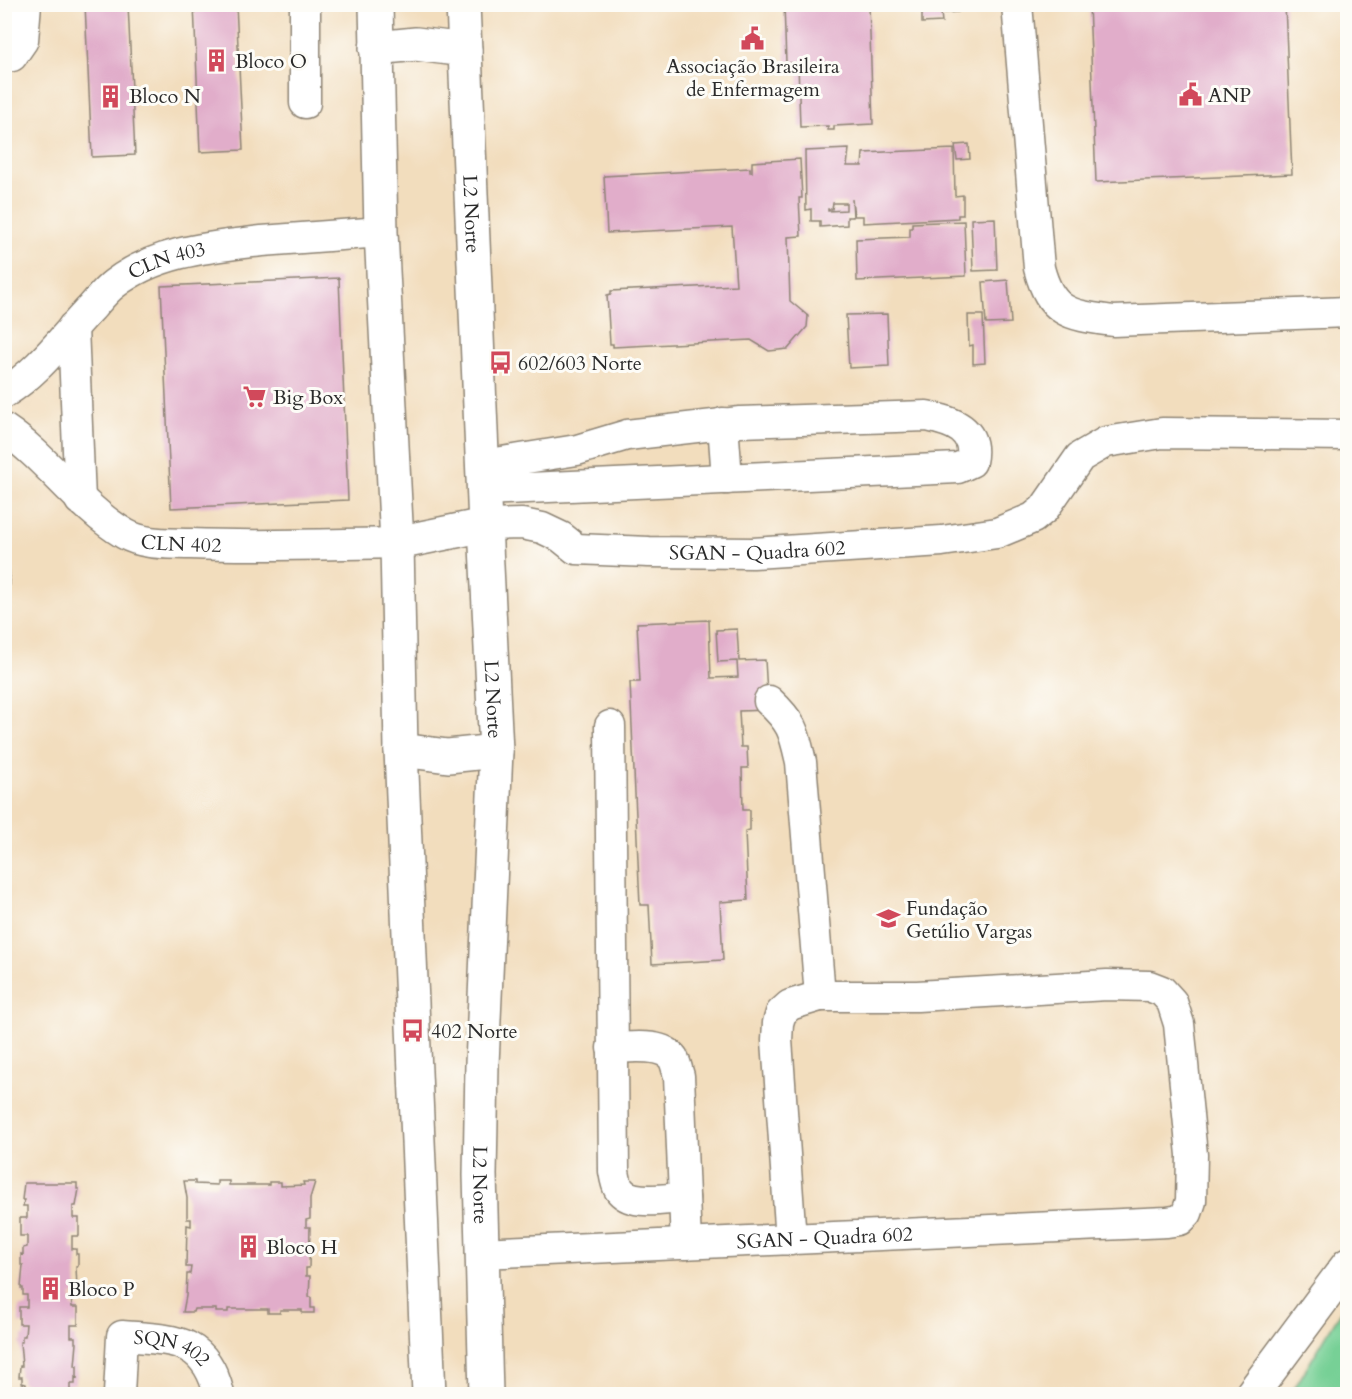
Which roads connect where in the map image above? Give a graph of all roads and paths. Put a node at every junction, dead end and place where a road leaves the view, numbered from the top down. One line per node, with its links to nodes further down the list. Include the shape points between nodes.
1 (305, 4): 9 (street)
2 (376, 4): 6 (main road)
3 (463, 4): 7 (main road, L2 Norte)
4 (1017, 4): 11 (street, via 1039,268 1044,288 1058,306 1076,316 1113,321)
5 (26, 14): 8 (street, via 19,49)
6 (376, 48): 7 (main road, via 416,44); 10 (main road)
7 (465, 50): 17 (main road, L2 Norte)
8 (4, 57)
9 (305, 103)
10 (381, 232): 12 (street, CLN 403, via 199,248 151,261 113,284); 21 (main road)
11 (1347, 312)
12 (73, 327): 13 (street, CLN 403, via 39,367); 19 (street)
13 (4, 393)
14 (723, 423): 17 (street, via 627,435); 18 (street); 18 (street, via 927,416 962,428 973,450 971,462 958,468)
15 (4, 429): 19 (street, CLN 402, via 39,456)
16 (1347, 435): 20 (street, SGAN - Quadra 602, via 1162,433 1106,442 1080,457 1044,509 1033,518 997,533 942,541 753,553 649,552 576,549 542,528)
17 (483, 477): 18 (street); 20 (main road, L2 Norte)
18 (727, 479)
19 (80, 500): 21 (street, CLN 402, via 125,534 143,542 243,546)
20 (484, 525): 21 (main road); 25 (main road, L2 Norte)
21 (396, 543): 24 (main road)
22 (769, 701): 26 (street, via 790,723 801,762)
23 (610, 726): 27 (street)
24 (401, 750): 25 (main road, via 448,756); 35 (main road)
25 (496, 751): 31 (main road, L2 Norte, via 482,1064)
26 (820, 996): 29 (street, via 790,1005 778,1023); 29 (street, SGAN - Quadra 602, via 917,996 1107,985 1149,986 1162,991 1172,1002 1179,1024 1192,1155 1191,1201 1180,1220 1167,1222)
27 (612, 1048): 28 (street, via 652,1048 666,1051 674,1059 679,1076); 28 (street, via 614,1171 618,1188 625,1196 638,1199)
28 (684, 1198): 30 (street)
29 (791, 1240): 30 (street, SGAN - Quadra 602)
30 (687, 1244): 31 (street, SGAN - Quadra 602)
31 (482, 1253): 36 (main road, L2 Norte)
32 (1347, 1265): 37 (main road)
33 (119, 1395): 34 (street, SQN 402, via 122,1336 176,1341 195,1351 207,1362)
34 (219, 1395)
35 (429, 1395)
36 (486, 1395)
37 (1252, 1395)

